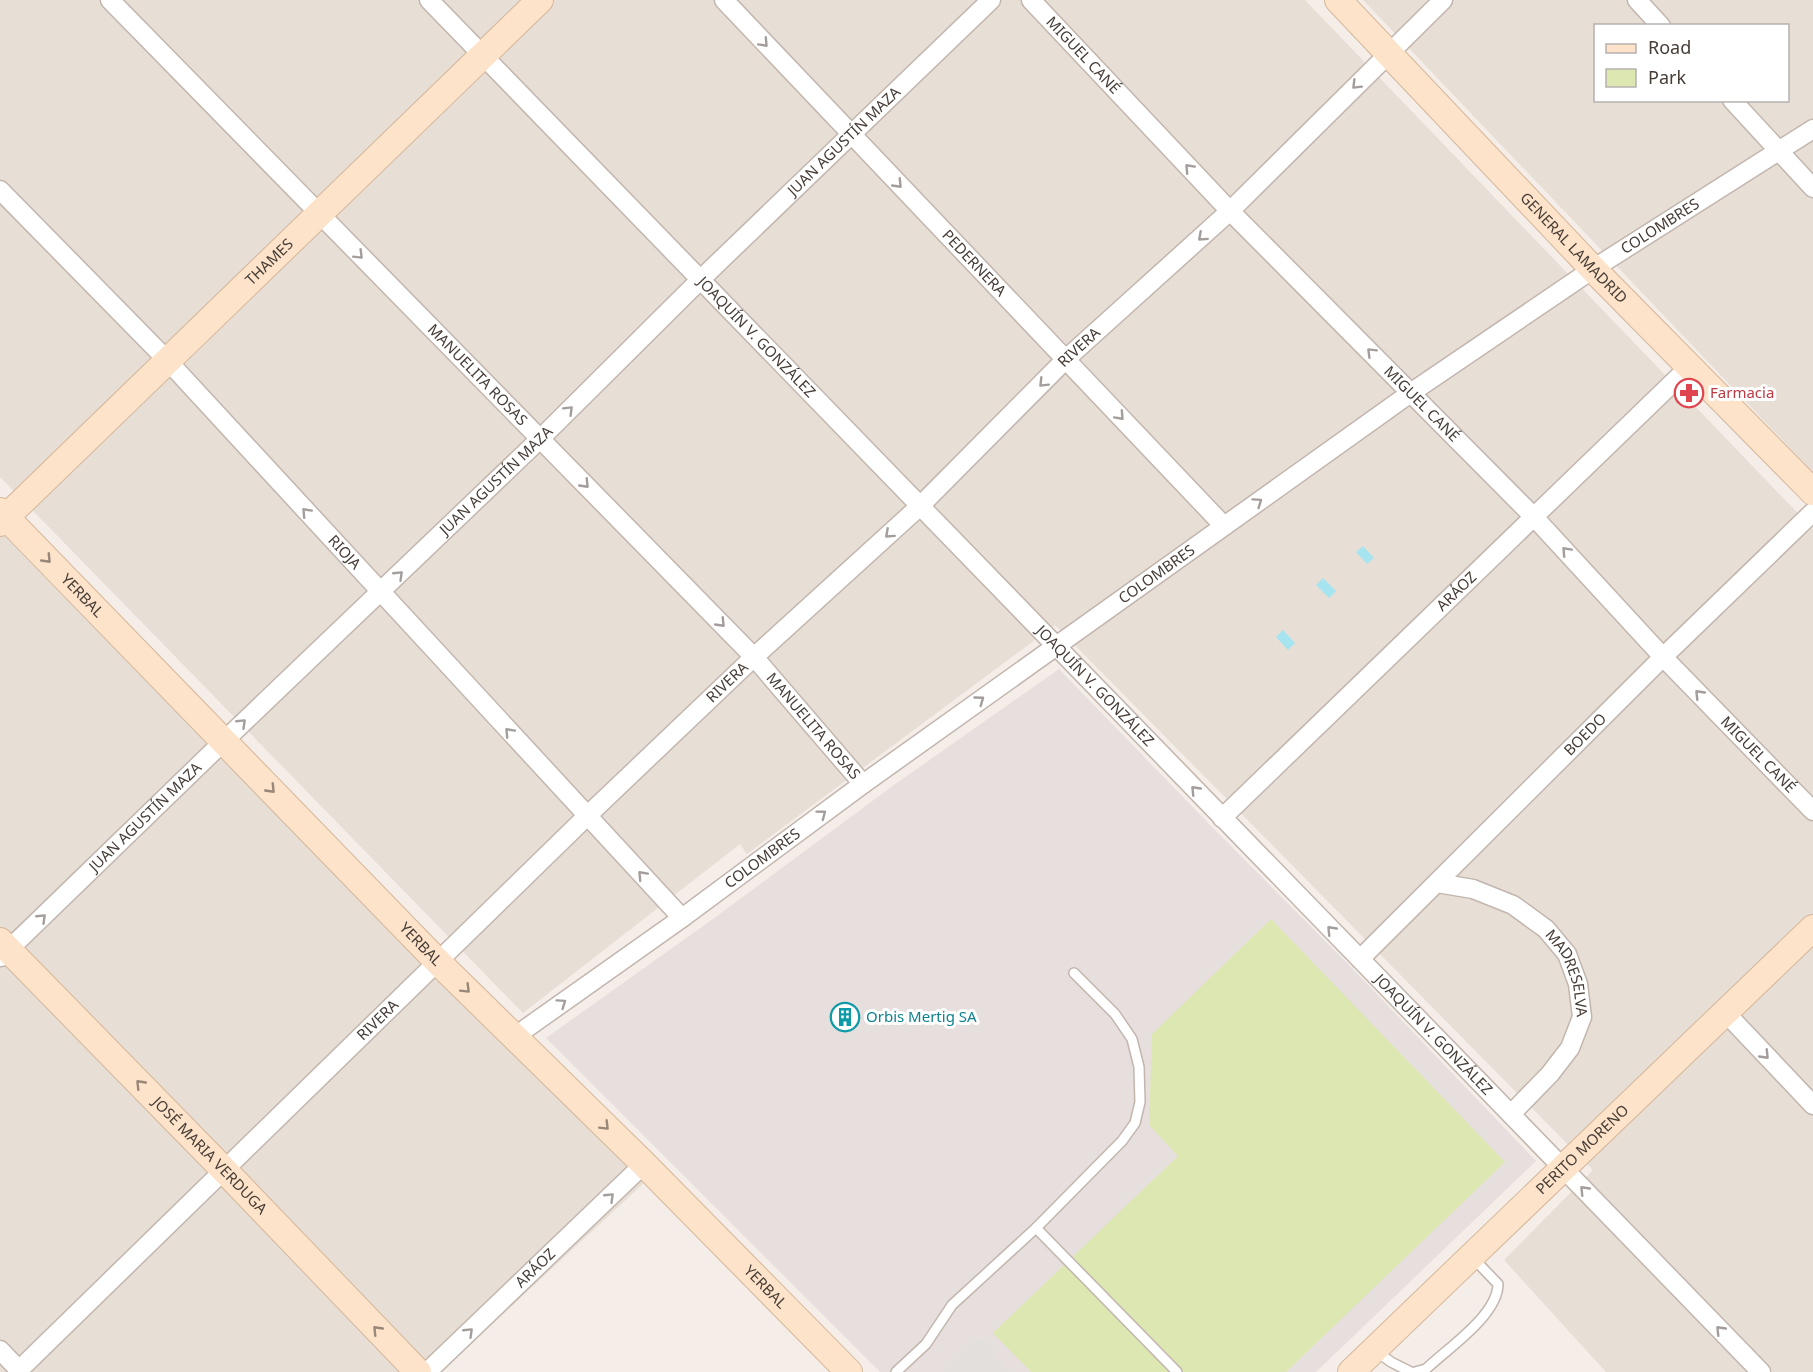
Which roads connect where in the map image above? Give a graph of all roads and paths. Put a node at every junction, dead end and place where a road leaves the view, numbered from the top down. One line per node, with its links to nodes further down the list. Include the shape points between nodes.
1 (110, 0): 20 (street, MANUELITA ROSAS)
2 (429, 0): 12 (street, JOAQUÍN V. GONZÁLEZ)
3 (540, 0): 12 (street, THAMES)
4 (724, 0): 15 (street, PEDERNERA, one-way to 15)
5 (991, 0): 15 (street, JUAN AGUSTÍN MAZA)
6 (1030, 0): 19 (street, MIGUEL CANÉ, one-way to 6)
7 (1338, 0): 11 (street, GENERAL LAMADRID)
8 (1443, 0): 11 (street, RIVERA)
9 (1637, 0): 10 (street)
10 (1659, 24)
11 (1388, 54): 19 (street, RIVERA, one-way to 19); 21 (street, GENERAL LAMADRID)
12 (483, 55): 20 (street, THAMES); 22 (street, JOAQUÍN V. GONZÁLEZ)
13 (1734, 102): 16 (street)
14 (1813, 129): 16 (street, COLOMBRES)
15 (852, 136): 22 (street, JUAN AGUSTÍN MAZA); 23 (street, PEDERNERA, one-way to 23)
16 (1779, 150): 17 (street); 21 (street, COLOMBRES)
17 (1813, 188)
18 (0, 190): 24 (street, RIOJA)
19 (1230, 211): 23 (street, RIVERA, one-way to 23); 26 (street, MIGUEL CANÉ, one-way to 19)
20 (318, 214): 24 (street, THAMES); 27 (street, MANUELITA ROSAS, one-way to 27)
21 (1593, 269): 25 (street, GENERAL LAMADRID); 26 (street, COLOMBRES)
22 (700, 280): 27 (street, JUAN AGUSTÍN MAZA, one-way to 22); 29 (street, JOAQUÍN V. GONZÁLEZ)
23 (1066, 359): 29 (street, RIVERA, one-way to 29); 33 (street, PEDERNERA, one-way to 33)
24 (167, 360): 31 (street, THAMES); 34 (street, RIOJA, one-way to 24)
25 (1690, 366): 28 (street, GENERAL LAMADRID); 32 (street, ARÁOZ)
26 (1412, 392): 32 (street, MIGUEL CANÉ); 33 (street, COLOMBRES, one-way to 26)
27 (540, 438): 34 (street, JUAN AGUSTÍN MAZA, one-way to 27); 36 (street, MANUELITA ROSAS, one-way to 36)
28 (1813, 492)
29 (920, 506): 35 (street, JOAQUÍN V. GONZÁLEZ); 36 (street, RIVERA, one-way to 36)
30 (1813, 512): 37 (street, BOEDO)
31 (2, 517): 38 (street, YERBAL, one-way to 38)
32 (1534, 517): 37 (street, MIGUEL CANÉ, one-way to 32); 42 (street, ARÁOZ)
33 (1224, 526): 35 (street, COLOMBRES)
34 (380, 592): 38 (street, JUAN AGUSTÍN MAZA, one-way to 34); 41 (street, RIOJA, one-way to 34)
35 (1056, 646): 39 (street, COLOMBRES, one-way to 35); 42 (street, JOAQUÍN V. GONZÁLEZ, one-way to 35)
36 (754, 657): 39 (street, MANUELITA ROSAS); 41 (street, RIVERA)
37 (1663, 657): 40 (street, MIGUEL CANÉ, one-way to 37); 43 (street, BOEDO)
38 (225, 740): 46 (street, JUAN AGUSTÍN MAZA, one-way to 38); 48 (street, YERBAL, one-way to 48)
39 (863, 784): 44 (street, COLOMBRES, one-way to 39)
40 (1813, 811)
41 (587, 816): 44 (street, RIOJA, one-way to 41); 48 (street, RIVERA)
42 (1222, 818): 47 (street, JOAQUÍN V. GONZÁLEZ, one-way to 42)
43 (1437, 883): 47 (street, BOEDO); 53 (street, MADRESELVA, via 1473,889 1513,905 1546,928 1567,954 1578,984 1582,1017 1570,1048)
44 (682, 918): 51 (street, COLOMBRES, one-way to 44)
45 (1813, 928): 50 (street, PERITO MORENO)
46 (3, 950): 56 (street, JOSÉ MARIA VERDUGA, one-way to 46)
47 (1360, 959): 53 (street, JOAQUÍN V. GONZÁLEZ)
48 (438, 962): 51 (street, YERBAL, one-way to 51); 56 (street, RIVERA)
49 (1074, 974): 57 (lane, via 1115,1014 1132,1038 1139,1067 1140,1101 1135,1124 1122,1141)
50 (1725, 1012): 52 (street, one-way to 52); 55 (street, PERITO MORENO)
51 (514, 1037): 54 (street, YERBAL, one-way to 54)
52 (1813, 1105)
53 (1511, 1114): 55 (street, JOAQUÍN V. GONZÁLEZ)
54 (644, 1164): 63 (street, ARÁOZ, one-way to 54); 64 (street, YERBAL)
55 (1563, 1168): 58 (street, PERITO MORENO); 69 (street, JOAQUÍN V. GONZÁLEZ, one-way to 55)
56 (224, 1170): 61 (street, RIVERA); 62 (street, JOSÉ MARIA VERDUGA, one-way to 56)
57 (1036, 1228): 65 (lane, via 952,1305 926,1344); 66 (lane)
58 (1471, 1257): 59 (street, PERITO MORENO); 68 (lane, via 1498,1284 1498,1295 1487,1314 1425,1369)
59 (1374, 1349): 67 (street, PERITO MORENO); 68 (lane)
60 (0, 1350): 61 (street)
61 (19, 1371)
62 (418, 1372)
63 (427, 1372)
64 (849, 1372)
65 (896, 1372)
66 (1177, 1372)
67 (1351, 1372)
68 (1413, 1372)
69 (1761, 1372)

